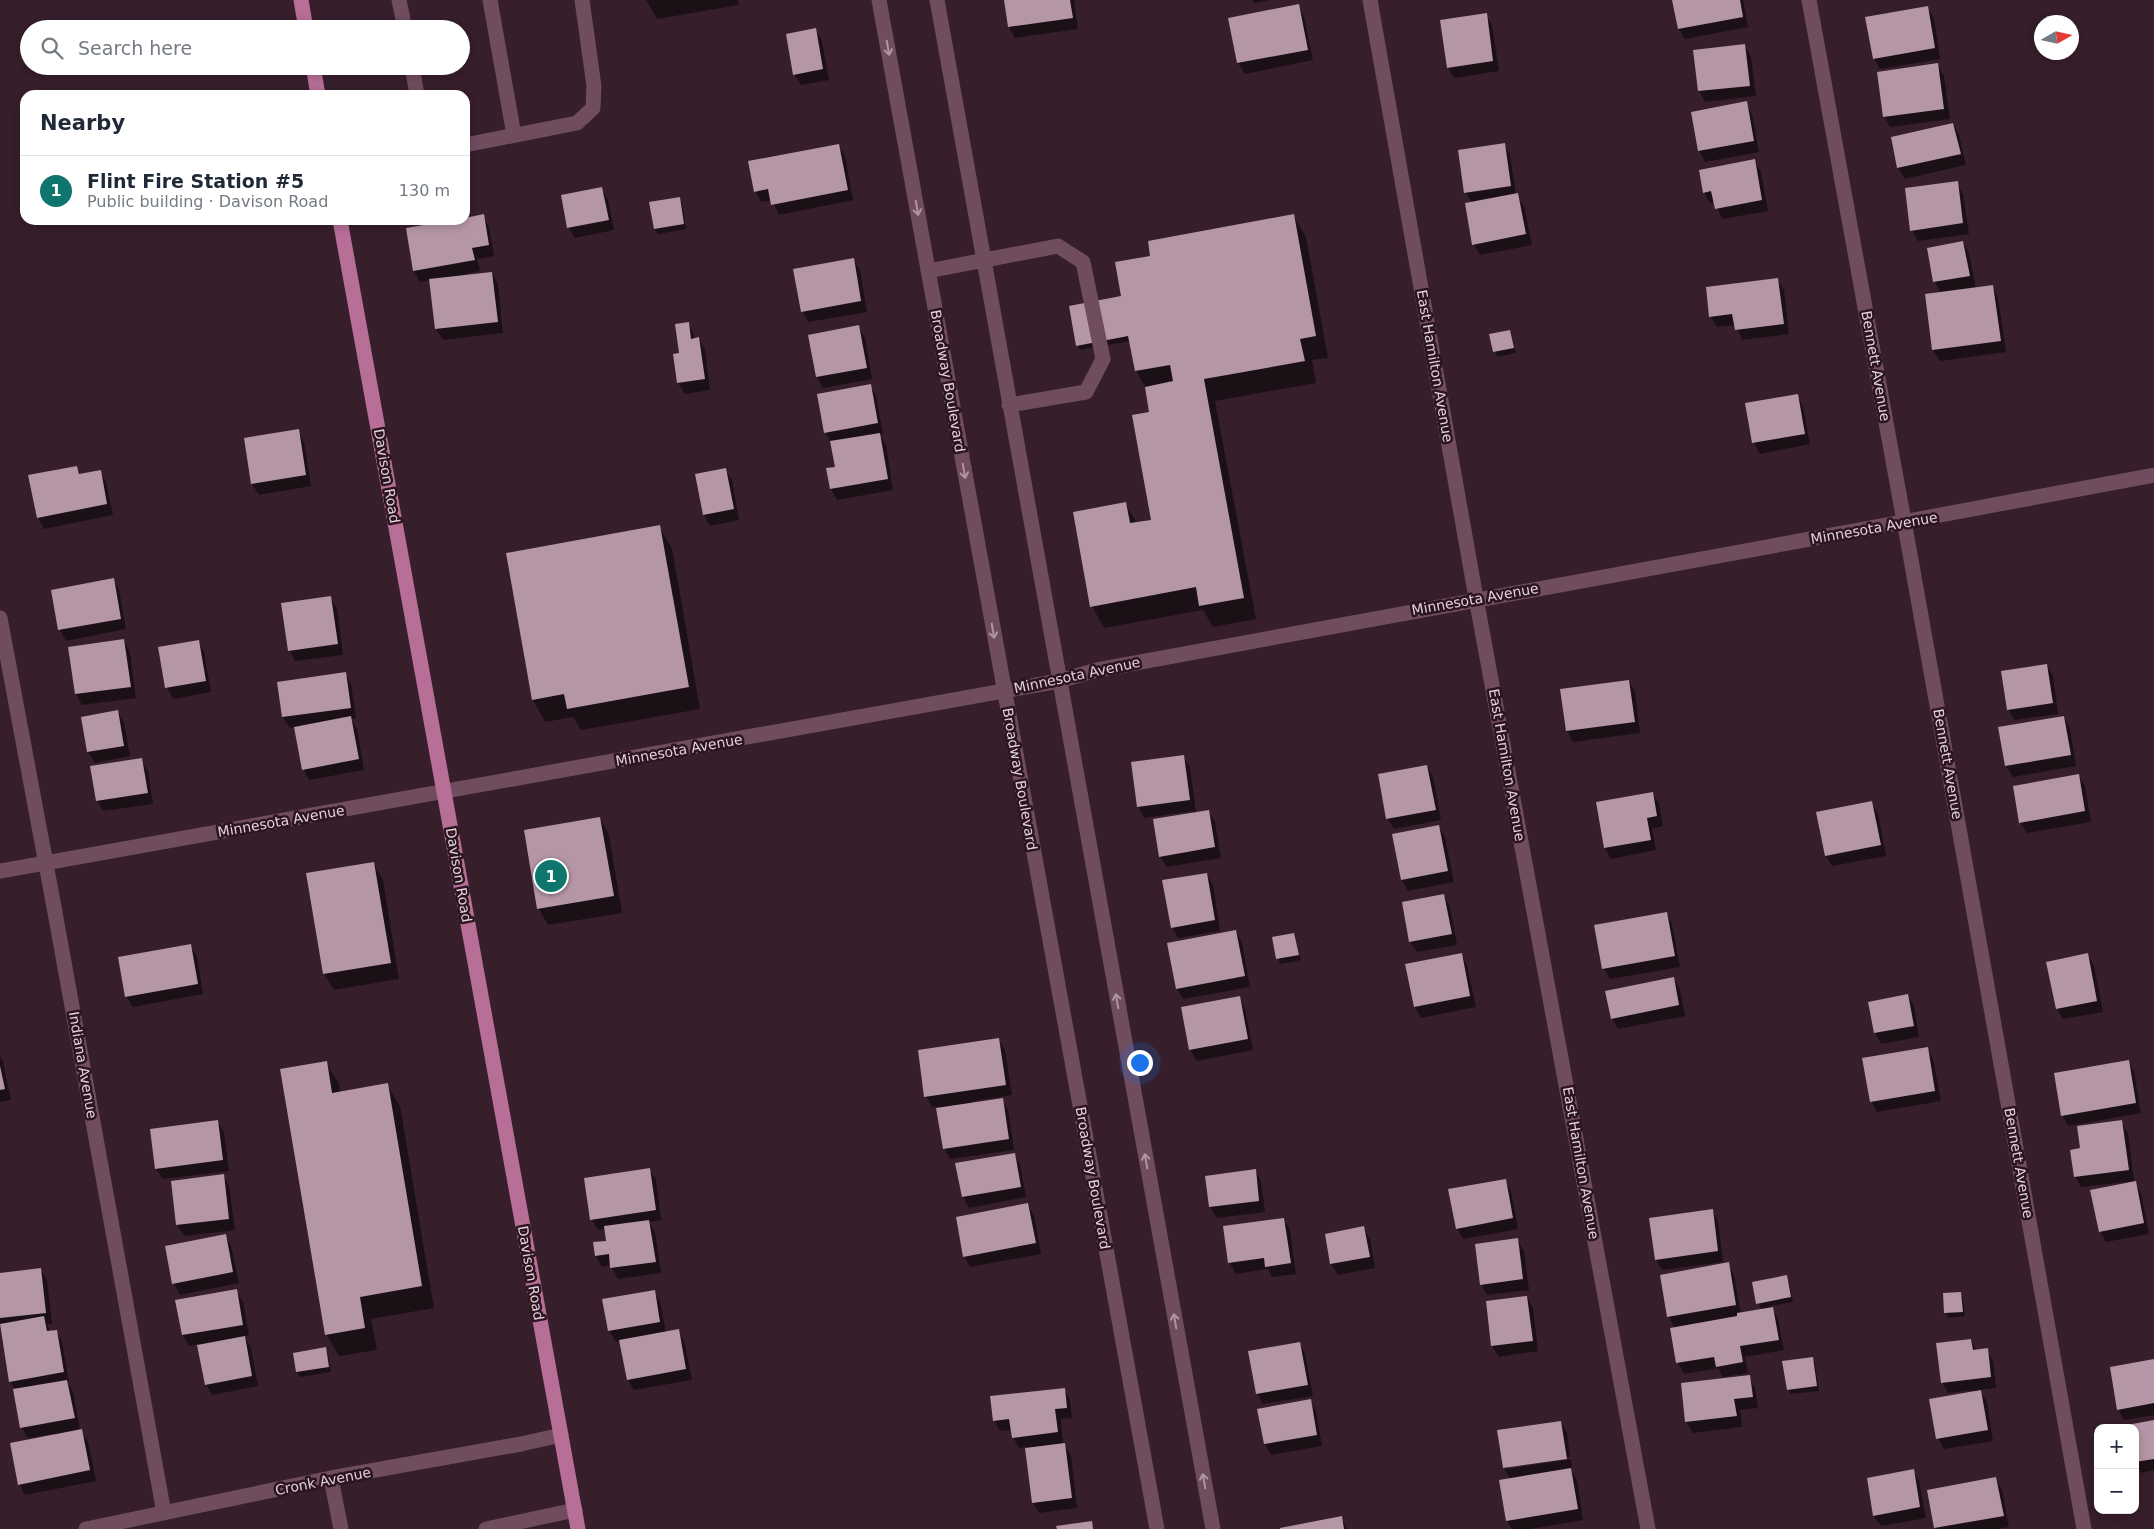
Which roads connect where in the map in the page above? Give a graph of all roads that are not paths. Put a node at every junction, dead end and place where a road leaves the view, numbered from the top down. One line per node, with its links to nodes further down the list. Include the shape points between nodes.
1 (301, 0): 9 (main road)
2 (399, 0): 10 (street)
3 (490, 0): 15 (street)
4 (582, 0): 15 (street, via 594,86 592,108 577,123)
5 (879, 0): 19 (street, Broadway Boulevard, one-way to 19)
6 (936, 0): 18 (street)
7 (1370, 0): 23 (street, East Hamilton Avenue)
8 (1809, 0): 22 (street, Bennett Avenue)
9 (304, 20)
10 (402, 20)
11 (315, 75): 13 (main road)
12 (414, 75): 14 (street)
13 (317, 90)
14 (416, 90)
15 (514, 135): 16 (street)
16 (470, 144)
17 (341, 225): 27 (main road, Davison Road)
18 (983, 260): 19 (street); 20 (street); 20 (street, via 1058,246 1083,262 1103,359 1086,392)
19 (928, 271): 26 (street, Broadway Boulevard, one-way to 26)
20 (1010, 405): 25 (street)
21 (2154, 475): 22 (street, Minnesota Avenue)
22 (1904, 522): 23 (street, Minnesota Avenue); 41 (street, Bennett Avenue)
23 (1476, 598): 25 (street, Minnesota Avenue, via 1097,670); 40 (street, East Hamilton Avenue)
24 (0, 618): 28 (street, Indiana Avenue)
25 (1059, 681): 26 (street, Minnesota Avenue); 39 (street, one-way to 25)
26 (1004, 691): 27 (street, Minnesota Avenue); 38 (street, Broadway Boulevard)
27 (444, 792): 28 (street, Minnesota Avenue); 30 (main road, Davison Road)
28 (46, 862): 29 (street, Minnesota Avenue); 33 (street, Indiana Avenue)
29 (0, 871)
30 (561, 1435): 31 (street, Cronk Avenue); 32 (main road, Davison Road)
31 (332, 1478): 33 (street, Cronk Avenue); 35 (street)
32 (575, 1510): 36 (street); 37 (main road, Davison Road)
33 (164, 1513): 34 (street, Cronk Avenue)
34 (86, 1529)
35 (341, 1529)
36 (486, 1529)
37 (578, 1529)
38 (1157, 1529)
39 (1213, 1529)
40 (1648, 1529)
41 (2084, 1529)

